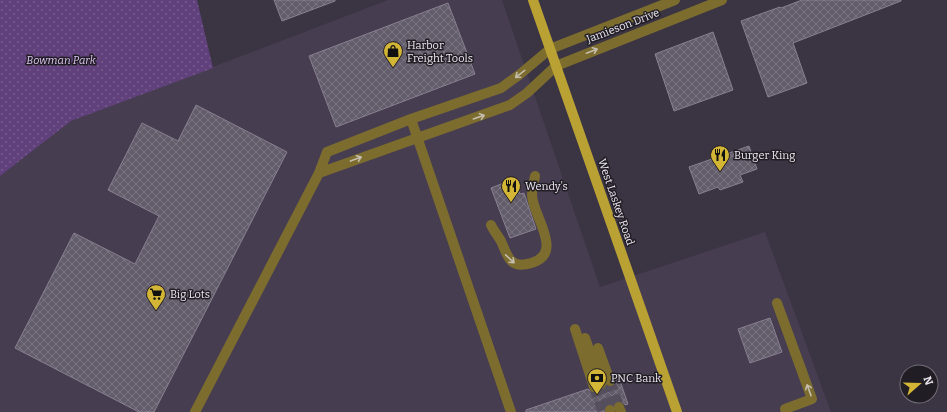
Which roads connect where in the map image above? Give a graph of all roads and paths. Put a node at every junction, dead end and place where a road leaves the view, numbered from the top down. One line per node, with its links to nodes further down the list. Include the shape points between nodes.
1 (533, 0): 4 (main road, West Laskey Road)
2 (675, 0): 4 (street, Jamieson Drive)
3 (722, 0): 5 (street, Jamieson Drive, one-way to 3)
4 (550, 49): 5 (main road, West Laskey Road); 6 (street, Jamieson Drive, one-way to 6, via 501,88)
5 (556, 66): 7 (street, one-way to 5, via 510,105); 19 (main road, West Laskey Road)
6 (411, 119): 7 (street); 8 (street, Jamieson Drive, via 326,152)
7 (418, 138): 8 (street, one-way to 7); 18 (street)
8 (319, 173): 17 (street)
9 (534, 176): 10 (street, one-way to 9, via 510,260 521,265 543,257 547,247 532,195)
10 (491, 225)
11 (777, 303): 16 (street, one-way to 11, via 812,399)
12 (575, 329): 15 (street)
13 (585, 338): 15 (street)
14 (598, 348): 15 (street)
15 (602, 384)
16 (785, 409)
17 (195, 412)
18 (511, 412)
19 (677, 412)

